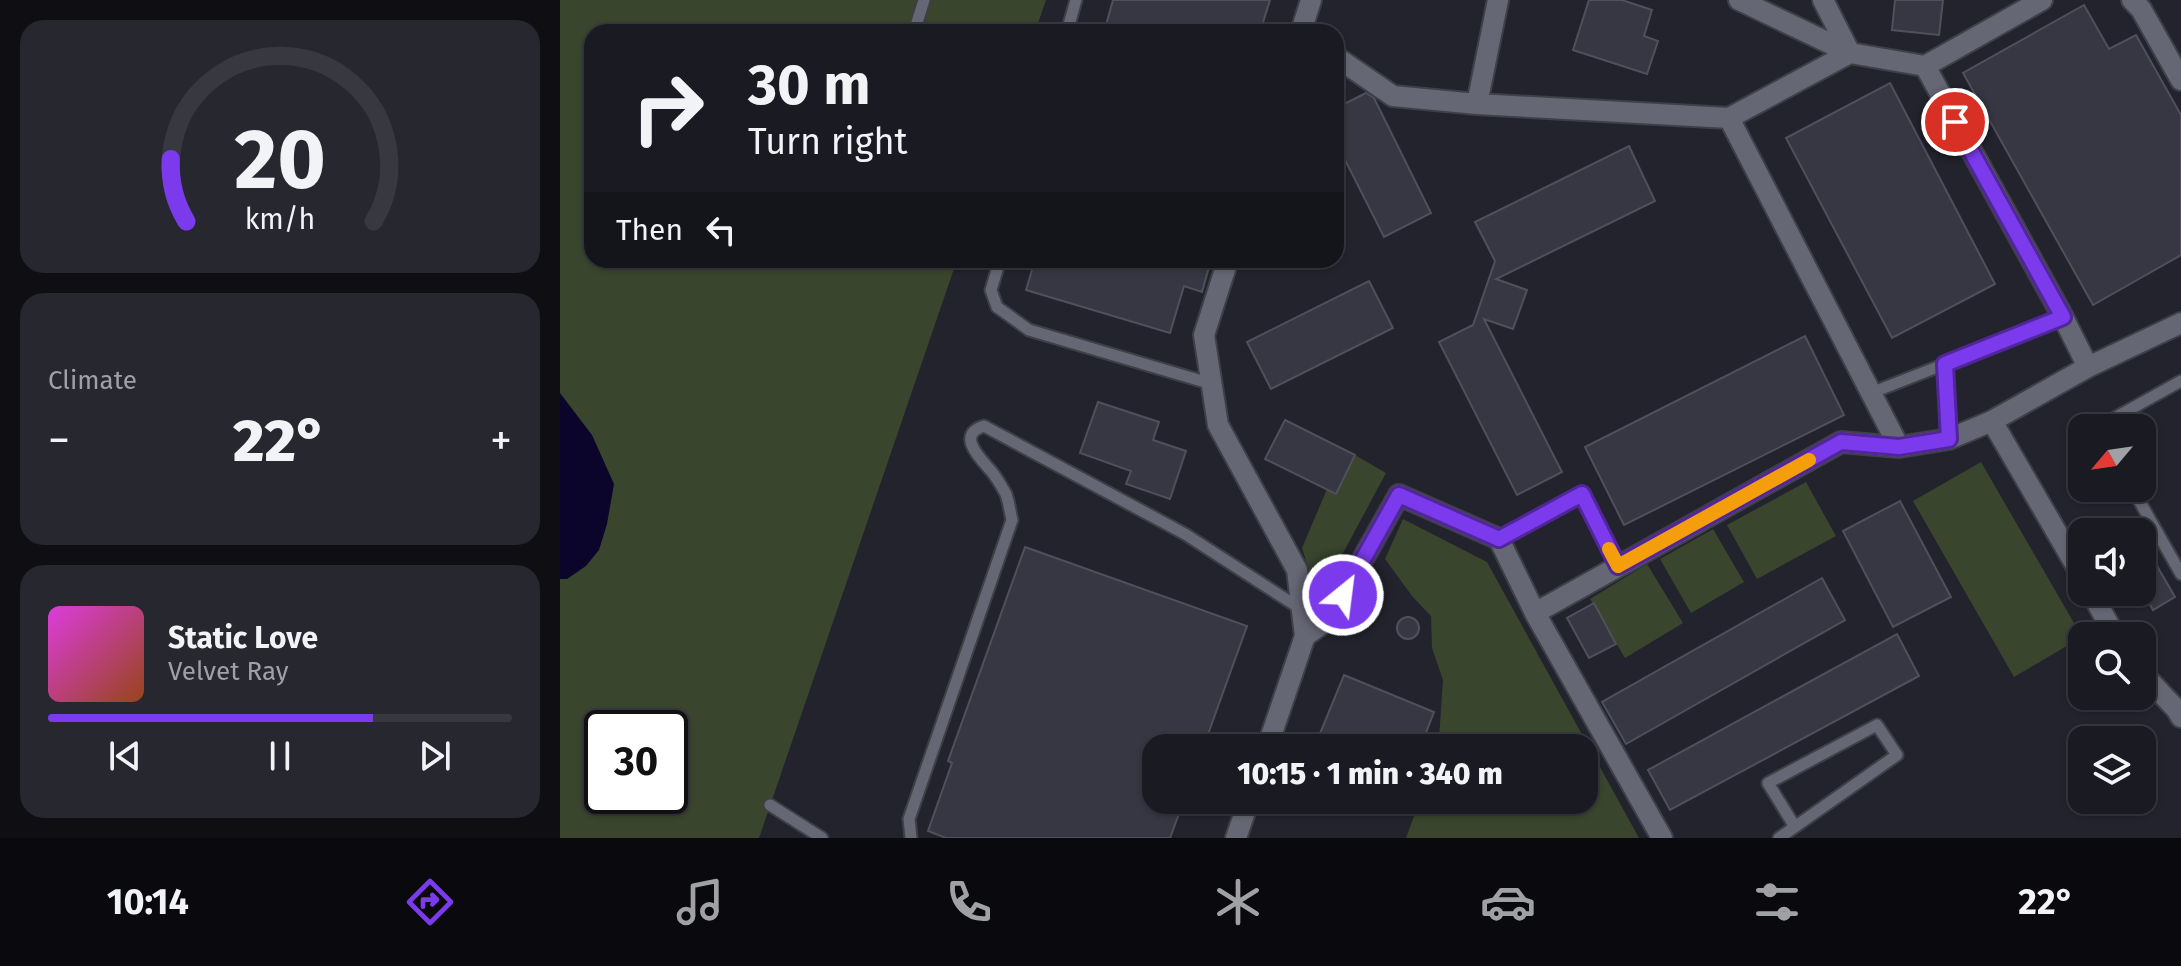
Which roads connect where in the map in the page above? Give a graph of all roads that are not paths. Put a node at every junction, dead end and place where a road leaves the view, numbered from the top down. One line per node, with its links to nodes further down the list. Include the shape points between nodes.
1 (924, 0): 9 (lane)
2 (1076, 0): 10 (lane)
3 (1311, 0): 11 (street)
4 (1498, 0): 16 (street)
5 (1739, 0): 12 (street)
6 (1823, 0): 12 (street)
7 (2042, 0): 14 (street)
8 (2132, 0): 15 (street)
9 (916, 24)
10 (1069, 24)
11 (1304, 24)
12 (1850, 53): 14 (street); 17 (street)
13 (1344, 62): 16 (street, via 1393,96)
14 (1925, 66): 20 (street)
15 (2181, 80)
16 (1477, 104): 17 (street)
17 (1729, 118): 26 (street)
18 (998, 268): 25 (lane, via 991,290 997,307 1029,330)
19 (1225, 268): 25 (street, via 1204,335)
20 (2063, 317): 22 (lane); 23 (street)
21 (2181, 323): 23 (street)
22 (1945, 364): 26 (lane); 29 (lane)
23 (2088, 367): 28 (street)
24 (2181, 381): 27 (lane)
25 (1212, 384): 36 (street, via 1218,425 1297,570)
26 (1871, 393): 30 (street)
27 (2122, 414)
28 (1992, 421): 29 (street); 33 (street)
29 (1949, 439): 30 (street)
30 (1899, 447): 34 (street, via 1841,442)
31 (2156, 531): 35 (lane)
32 (1499, 539): 34 (lane, via 1582,494); 37 (street); 38 (street, via 1399,495 1329,619)
33 (2068, 547)
34 (1618, 566): 37 (street)
35 (2181, 574)
36 (1301, 609): 38 (street); 46 (lane, via 1185,534 984,426 977,428 972,446 1007,497 1012,520 909,819)
37 (1535, 613): 48 (street)
38 (1305, 636): 41 (street)
39 (2156, 688): 40 (street)
40 (2181, 717)
41 (1272, 734)
42 (770, 805): 45 (lane)
43 (1244, 814): 47 (street)
44 (1795, 827): 44 (lane, via 1897,755 1877,725 1768,783); 49 (lane)
45 (822, 838)
46 (911, 838)
47 (1236, 838)
48 (1662, 838)
49 (1779, 838)

